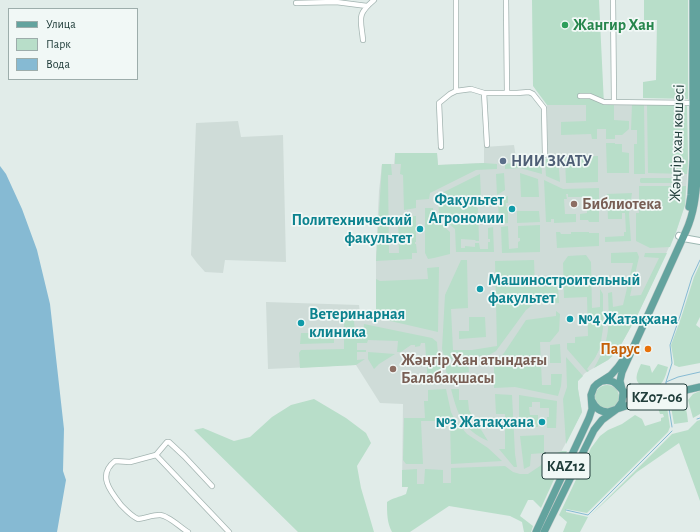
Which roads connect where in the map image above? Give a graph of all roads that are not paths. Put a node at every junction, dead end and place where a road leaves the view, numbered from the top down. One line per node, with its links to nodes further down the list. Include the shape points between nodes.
1 (374, 0): 8 (street)
2 (456, 0): 10 (street)
3 (506, 0): 12 (street)
4 (613, 0): 14 (street)
5 (693, 0): 15 (main road, Жәңгір хан көшесі / KAZ12)
6 (698, 0): 15 (main road, Жәңгір хан көшесі / KAZ12)
7 (296, 3): 8 (street, via 336,2)
8 (367, 6): 9 (street, via 360,16)
9 (362, 40)
10 (456, 91): 11 (street, via 471,89); 17 (street, via 439,103)
11 (484, 93): 12 (street); 16 (street)
12 (507, 93): 18 (street, via 529,92 544,108)
13 (580, 96): 14 (street)
14 (614, 102): 15 (street)
15 (695, 103): 19 (main road, Жәңгір хан көшесі / KAZ12, via 698,170 696,198 689,223)
16 (487, 145)
17 (441, 148)
18 (545, 155)
19 (681, 237): 20 (main road); 21 (main road, Жәңгір хан көшесі / KAZ12, via 623,360 611,375); 24 (main road, Жәңгір хан көшесі / KAZ12, via 624,366 620,378)
20 (700, 241)
21 (600, 382): 24 (main road, via 612,381); 25 (main road, Жәңгір хан көшесі / KAZ12, via 594,387)
22 (700, 384): 24 (main road, KZ07-06, via 638,397 627,394)
23 (700, 387): 26 (main road, KZ07-06, via 647,399)
24 (621, 388): 26 (main road, Жәңгір хан көшесі / KAZ12, via 623,399)
25 (592, 399): 26 (main road, via 599,410); 31 (main road, Жәңгір хан көшесі / KAZ12, via 589,418)
26 (615, 410): 32 (main road, Жәңгір хан көшесі / KAZ12, via 594,430)
27 (156, 455): 28 (street, via 165,443 169,442); 29 (street); 30 (street, via 130,462 115,461 108,469 107,482 112,494 134,518 138,520 162,515)
28 (212, 486)
29 (226, 531)
30 (188, 532)
31 (536, 532)
32 (544, 532)

